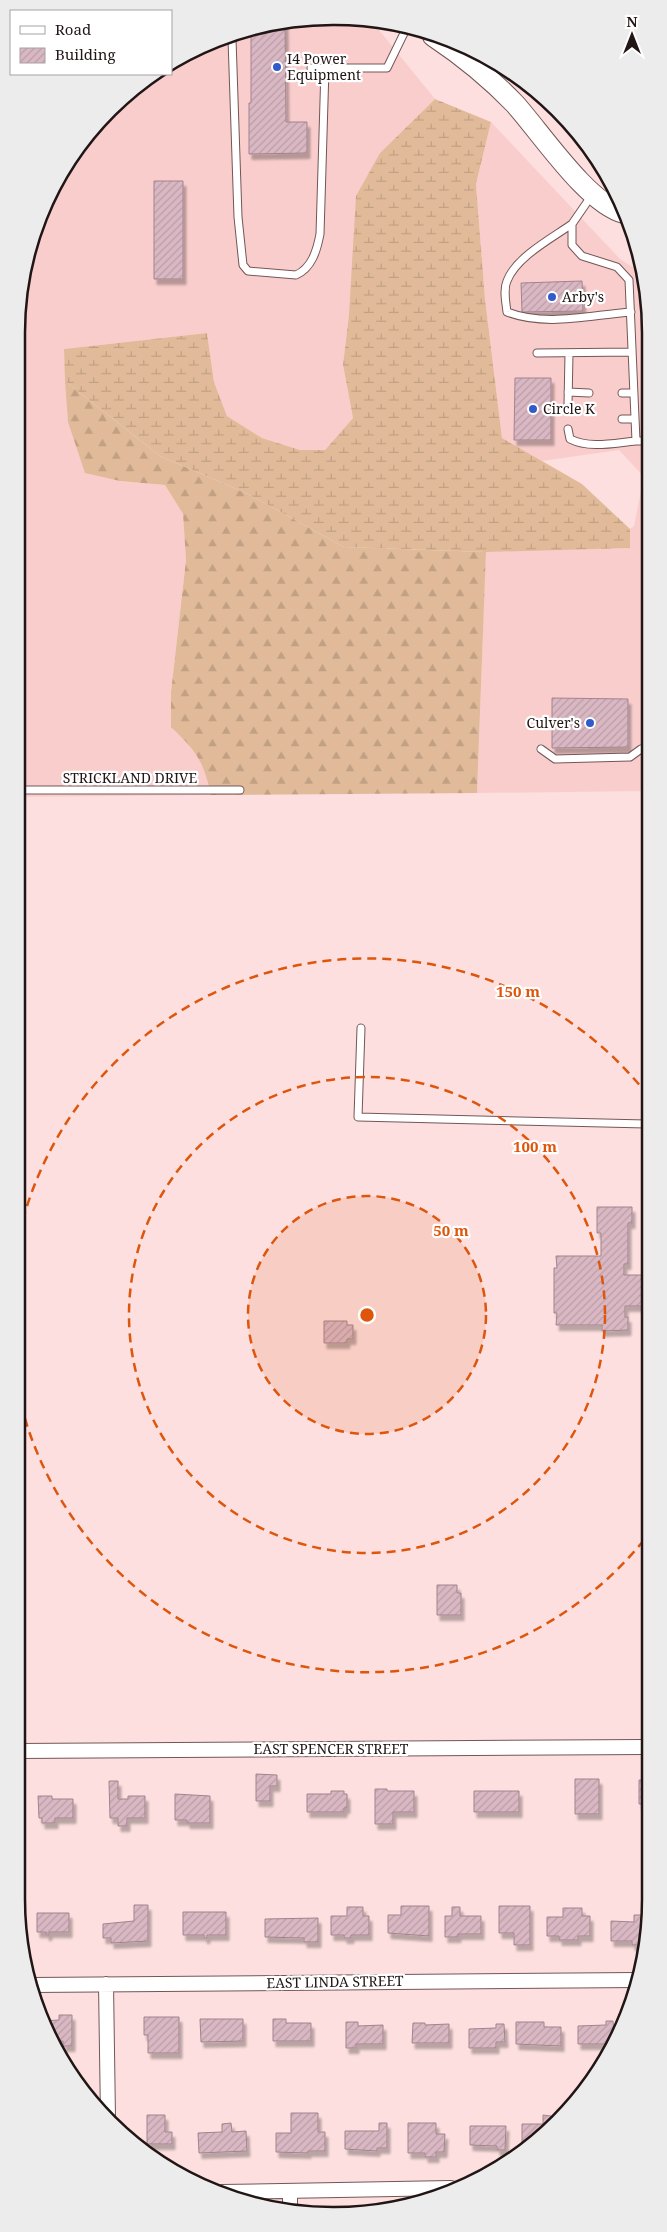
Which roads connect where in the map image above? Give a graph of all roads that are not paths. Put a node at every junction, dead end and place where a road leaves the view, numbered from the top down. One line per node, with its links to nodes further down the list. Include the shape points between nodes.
1 (405, 34): 5 (lane, via 387,68)
2 (232, 42): 5 (lane, via 238,217 243,265 248,271 296,275 302,273 313,258 320,234)
3 (450, 47): 6 (street, via 465,57 514,104)
4 (311, 68): 5 (lane)
5 (325, 68)
6 (592, 194): 7 (street); 8 (lane)
7 (615, 208)
8 (572, 224): 9 (lane, via 572,245 582,256 617,266 629,280); 9 (lane, via 524,258 507,280 507,312 524,319)
9 (630, 312): 10 (lane)
10 (632, 352): 12 (lane); 16 (lane)
11 (537, 353): 12 (lane)
12 (569, 353): 13 (lane)
13 (568, 392): 14 (lane); 17 (lane)
14 (589, 393)
15 (622, 393): 16 (lane)
16 (634, 393): 18 (lane)
17 (568, 404)
18 (635, 418): 19 (lane); 21 (lane)
19 (622, 419)
20 (568, 428): 21 (lane, via 570,439 580,444)
21 (636, 441): 22 (lane)
22 (642, 441)
23 (541, 749): 24 (lane, via 555,759 630,757)
24 (641, 749)
25 (25, 790): 26 (lane, STRICKLAND DRIVE)
26 (240, 790)
27 (361, 1028): 28 (lane, via 358,1117)
28 (642, 1124)
29 (642, 1748): 30 (street, EAST SPENCER STREET)
30 (25, 1751)
31 (630, 1980): 32 (street, EAST LINDA STREET)
32 (106, 1984): 33 (street, EAST LINDA STREET); 34 (street)
33 (38, 1985)
34 (108, 2109)
35 (441, 2188): 36 (street)
36 (290, 2191): 37 (street); 38 (street)
37 (237, 2192)
38 (290, 2204)

